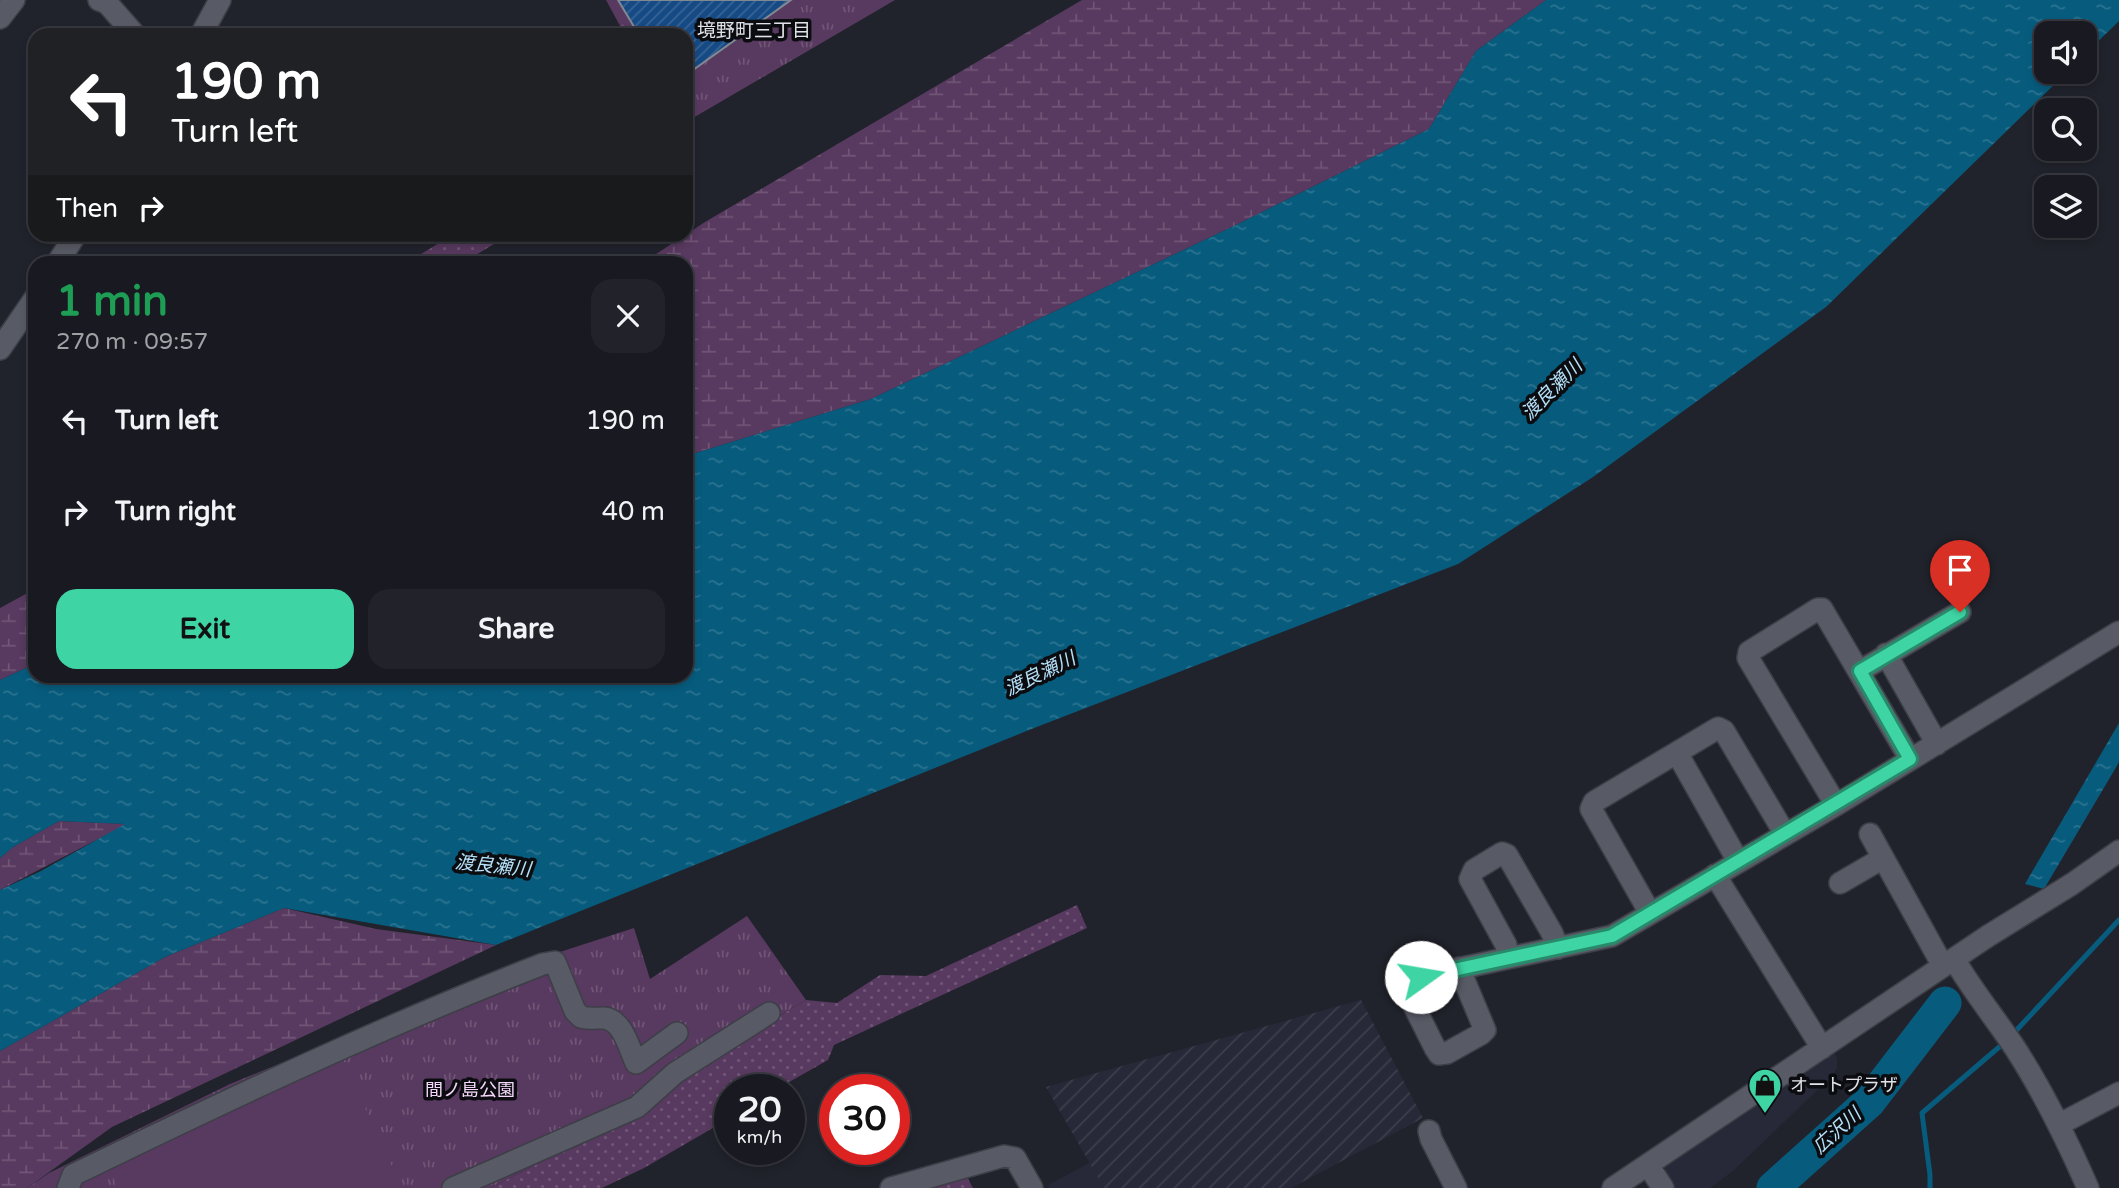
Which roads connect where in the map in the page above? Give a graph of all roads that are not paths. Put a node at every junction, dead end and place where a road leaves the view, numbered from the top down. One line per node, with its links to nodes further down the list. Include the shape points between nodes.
1 (14, 0): 4 (street)
2 (99, 0): 5 (street)
3 (220, 0): 6 (street)
4 (0, 18)
5 (129, 28)
6 (205, 28)
7 (28, 308): 8 (street)
8 (0, 349)
9 (1960, 612): 11 (street)
10 (2119, 632): 13 (street)
11 (1886, 654): 12 (street); 13 (street)
12 (1860, 671): 15 (street); 16 (street, via 1822,609 1747,654)
13 (1937, 744): 15 (street)
14 (1677, 753): 17 (street, via 1718,729 1724,731); 21 (street); 24 (street, via 1594,802 1591,809)
15 (1910, 759): 16 (street)
16 (1836, 805): 17 (street)
17 (1785, 834): 21 (street)
18 (1870, 834): 20 (street)
19 (2119, 850): 27 (street)
20 (1883, 858): 23 (street); 27 (street)
21 (1738, 861): 22 (street)
22 (1715, 875): 24 (street); 31 (street)
23 (1840, 883)
24 (1650, 913): 25 (street, via 1612,936)
25 (1558, 948): 26 (street); 26 (street, via 1502,853 1474,870 1470,879)
26 (1508, 957): 28 (street)
27 (1948, 962): 31 (street); 35 (street, via 2015,1048)
28 (1459, 968): 28 (street, via 1399,982 1439,1054 1485,1030)
29 (769, 1013): 34 (street, via 675,1073)
30 (677, 1033): 32 (street)
31 (1822, 1048): 37 (street)
32 (636, 1063): 34 (street); 38 (street, via 621,1029 604,1018 581,1017 555,962 543,964 458,997 175,1125 73,1175)
33 (2119, 1093): 35 (street)
34 (648, 1096): 39 (street, via 637,1108)
35 (2060, 1124): 45 (street)
36 (1429, 1131): 42 (street)
37 (1647, 1165): 43 (street); 44 (street)
38 (68, 1188)
39 (453, 1188)
40 (891, 1188): 41 (street, via 1004,1156 1015,1158)
41 (1032, 1188)
42 (1456, 1188)
43 (1613, 1188)
44 (1663, 1188)
45 (2088, 1188)

